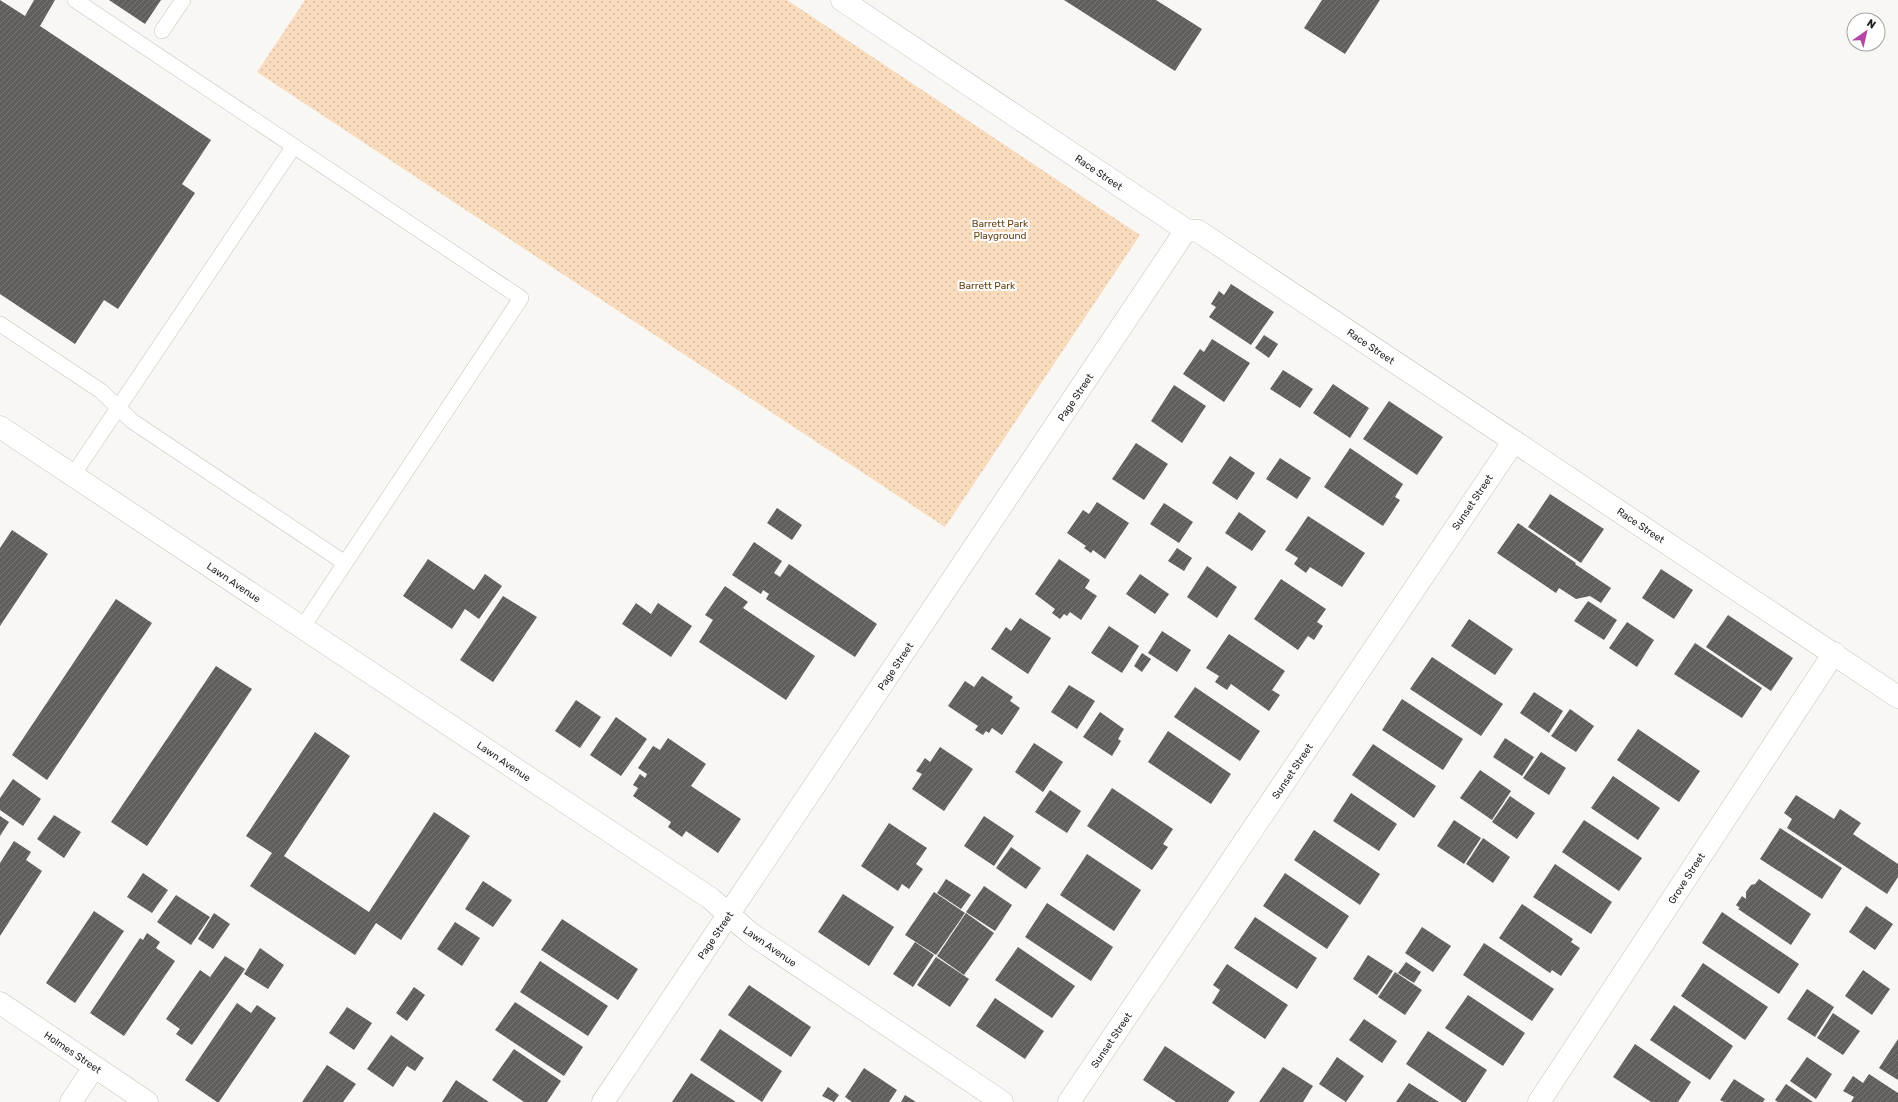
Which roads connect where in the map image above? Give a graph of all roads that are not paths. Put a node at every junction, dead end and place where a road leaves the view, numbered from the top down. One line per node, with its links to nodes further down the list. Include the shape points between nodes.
1 (75, 0): 6 (lane)
2 (183, 0): 5 (lane)
3 (842, 0): 4 (street, Race Street)
4 (868, 7): 7 (street, Race Street)
5 (162, 31)
6 (294, 146): 9 (lane); 13 (lane, via 522,298)
7 (1186, 230): 11 (street, Race Street, via 1198,231); 17 (street, Page Street)
8 (0, 324): 9 (lane, via 101,391)
9 (118, 407): 12 (lane); 13 (lane, via 132,421)
10 (0, 427): 12 (street, Lawn Avenue)
11 (1514, 440): 15 (street, Race Street); 24 (street, Sunset Street)
12 (73, 475): 14 (street, Lawn Avenue)
13 (345, 563): 14 (lane)
14 (302, 628): 17 (street, Lawn Avenue, via 710,898)
15 (1834, 653): 16 (street, Race Street); 25 (street, Grove Street)
16 (1898, 697)
17 (729, 915): 22 (street, Page Street); 23 (street, Lawn Avenue, via 750,933)
18 (0, 1003): 19 (street, Holmes Street)
19 (94, 1067): 20 (street); 21 (street, Holmes Street)
20 (71, 1102)
21 (147, 1102)
22 (603, 1102)
23 (1002, 1102)
24 (1069, 1102)
25 (1539, 1102)

